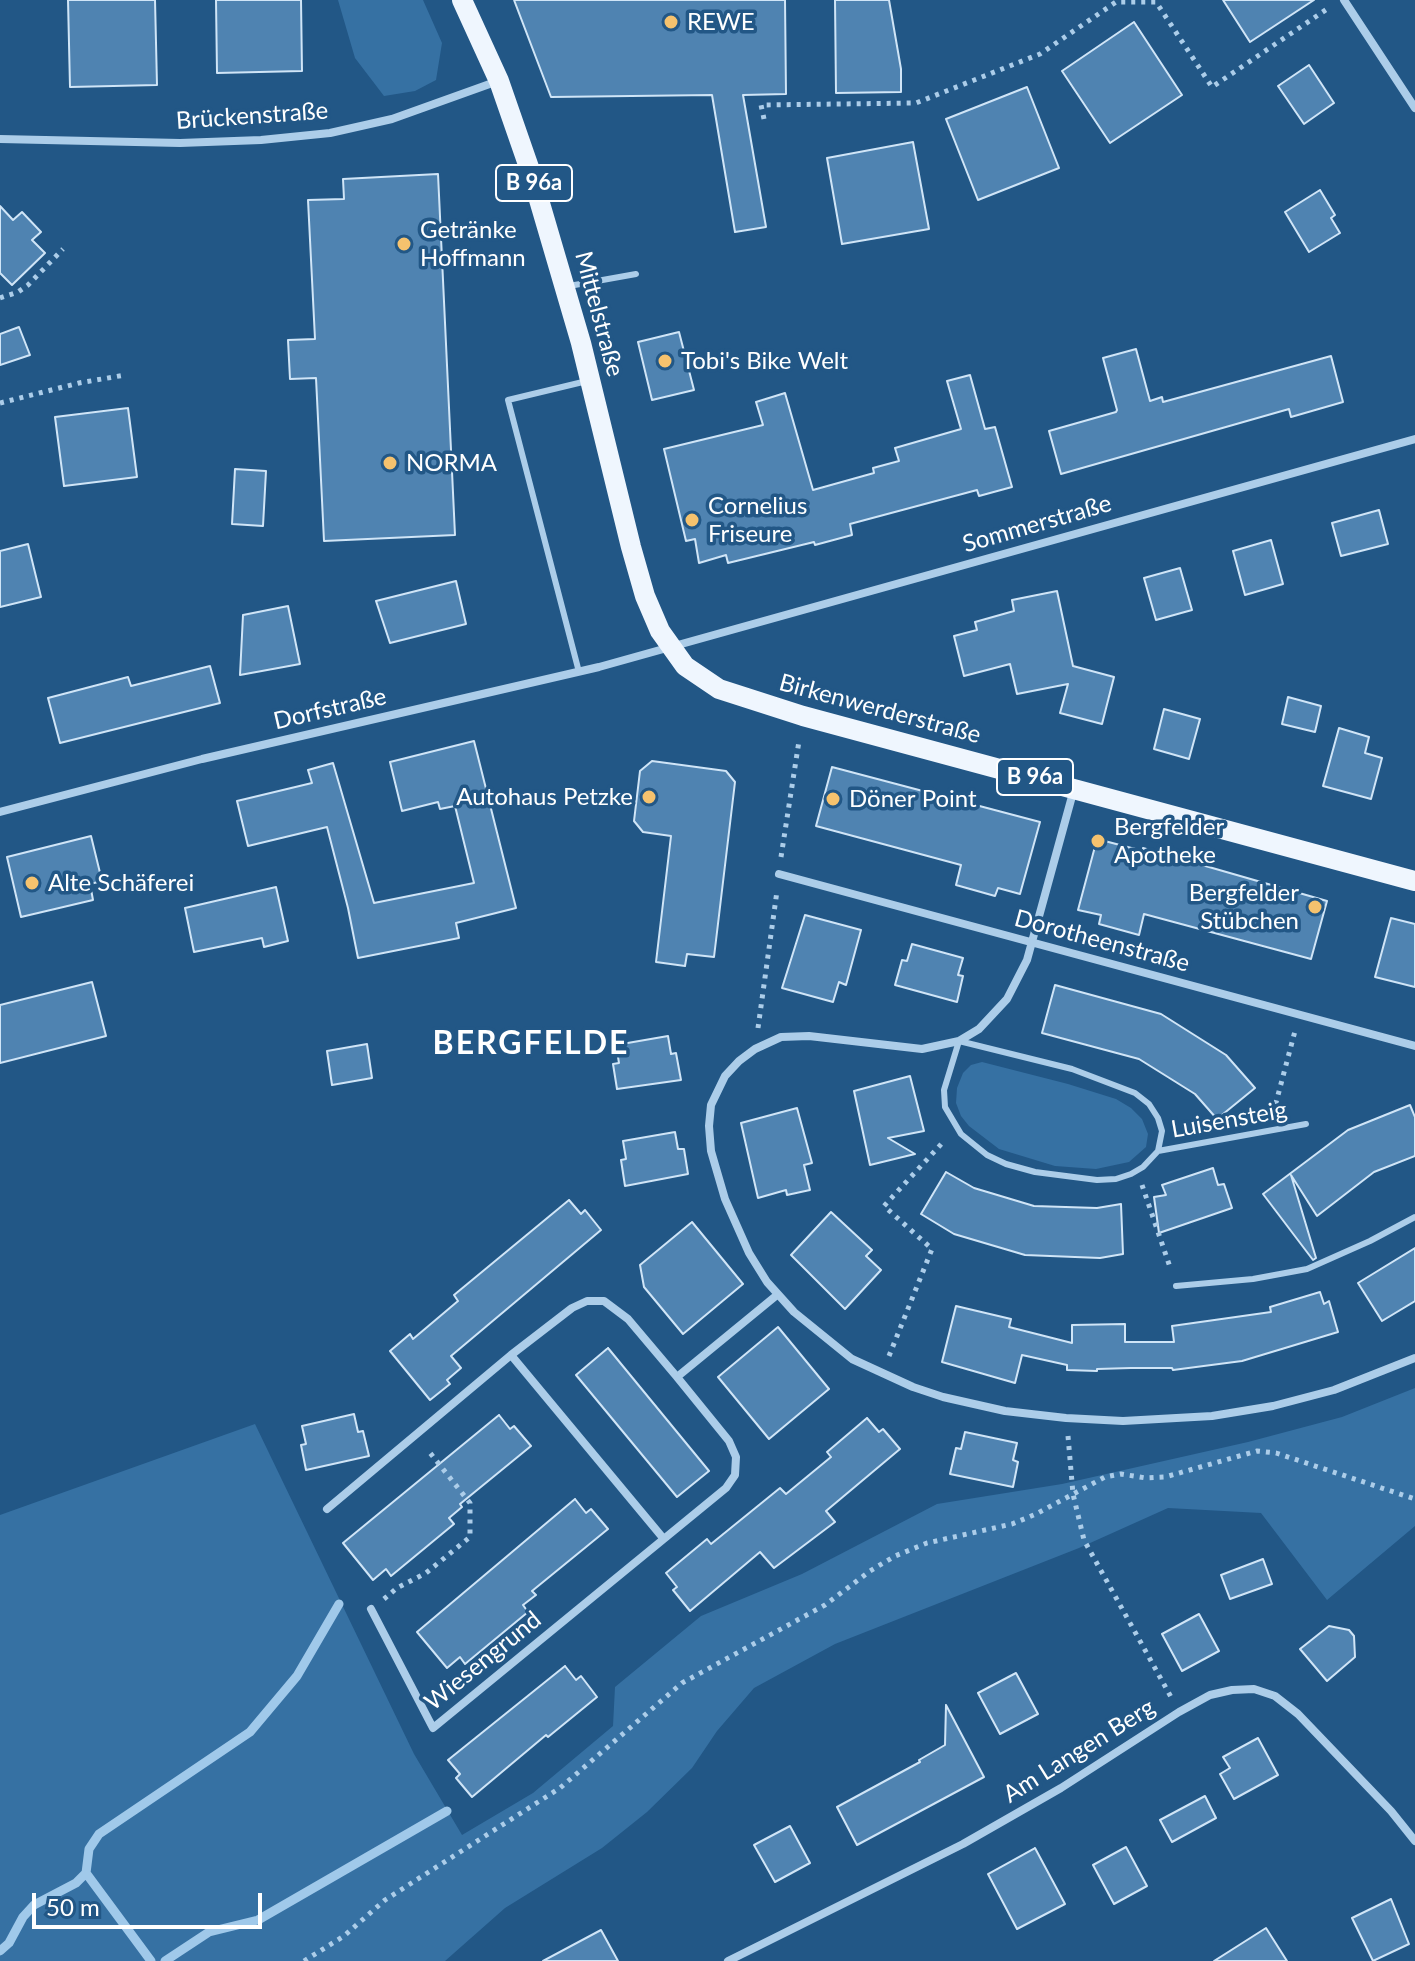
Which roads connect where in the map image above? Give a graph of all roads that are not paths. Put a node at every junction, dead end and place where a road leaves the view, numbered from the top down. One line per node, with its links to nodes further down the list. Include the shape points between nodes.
1 (462, 0): 3 (main road, Mittelstraße / B 96a)
2 (1342, 0): 4 (street)
3 (499, 81): 5 (street, Brückenstraße, via 392,119 316,135 180,143); 7 (main road, Mittelstraße / B 96a)
4 (1415, 108)
5 (0, 139)
6 (636, 274): 7 (lane)
7 (565, 287): 8 (main road, Mittelstraße / B 96a)
8 (590, 380): 10 (main road, Mittelstraße / B 96a, via 639,576); 11 (lane, via 508,400)
9 (1415, 439): 10 (street, Sommerstraße)
10 (669, 647): 11 (street, Dorfstraße); 12 (main road, Birkenwerderstraße / B 96a, via 694,674 732,694)
11 (579, 672): 13 (street, Dorfstraße, via 202,759)
12 (1075, 788): 15 (main road, Birkenwerderstraße / B 96a); 16 (street)
13 (0, 812)
14 (779, 874): 16 (street, Dorotheenstraße)
15 (1415, 881)
16 (1033, 942): 17 (street, via 1007,999 985,1024); 18 (street, Dorotheenstraße)
17 (959, 1041): 20 (lane, via 1072,1069 1135,1093 1158,1118); 20 (lane, via 945,1107 956,1128 987,1155 1035,1172 1097,1180 1137,1171); 23 (street, via 922,1049 781,1037 755,1049 725,1076 710,1115 714,1165 749,1253)
18 (1415, 1046)
19 (1306, 1124): 20 (lane, Luisensteig)
20 (1158, 1151)
21 (1415, 1217): 22 (lane, via 1307,1269)
22 (1176, 1286)
23 (777, 1295): 25 (street, via 833,1346 882,1374 974,1405 1066,1418 1152,1421 1242,1412 1334,1390); 26 (street)
24 (511, 1355): 26 (street, Wiesengrund, via 572,1308 604,1301 628,1319); 27 (street, Wiesengrund); 28 (street)
25 (1415, 1358)
26 (677, 1377): 28 (street, Wiesengrund, via 729,1441 736,1457 735,1475)
27 (327, 1509)
28 (663, 1538): 29 (street, Wiesengrund, via 433,1728)
29 (371, 1609)
30 (1415, 1841): 31 (street, Am Langen Berg, via 1298,1714 1275,1696 1254,1689 1232,1690 1179,1712 963,1844)
31 (728, 1961)

